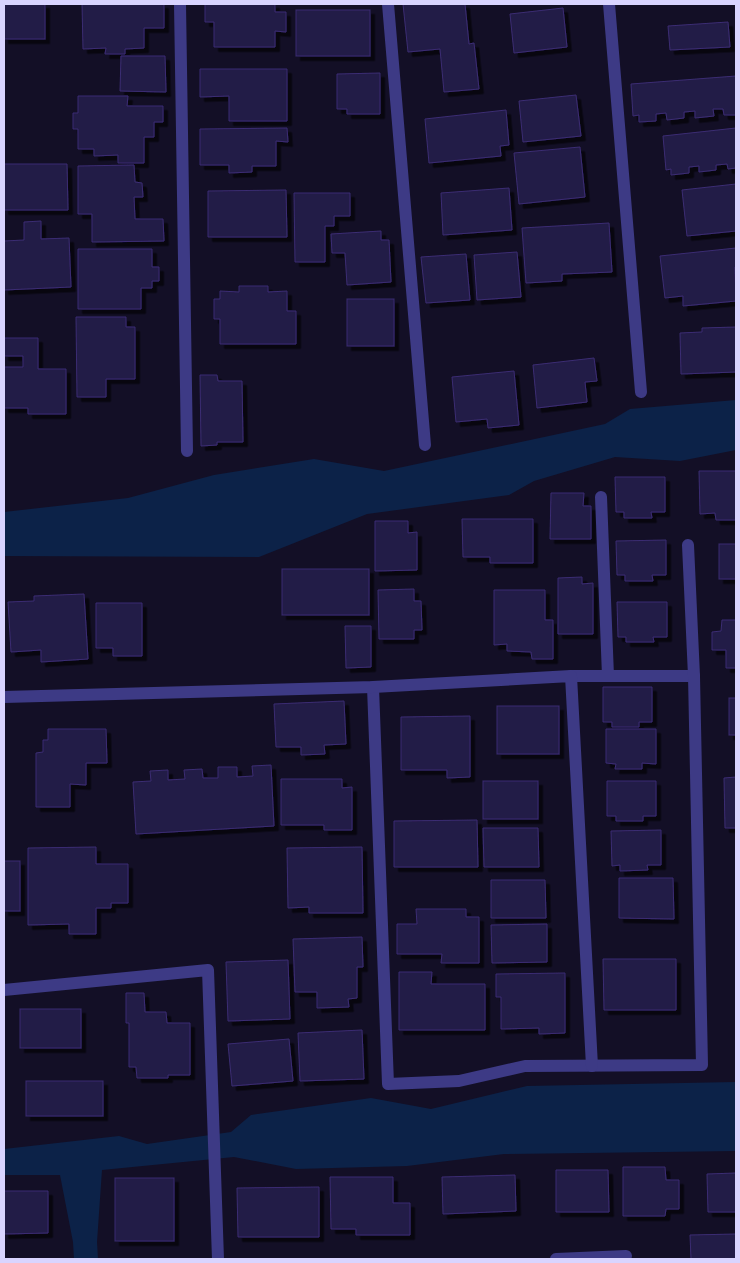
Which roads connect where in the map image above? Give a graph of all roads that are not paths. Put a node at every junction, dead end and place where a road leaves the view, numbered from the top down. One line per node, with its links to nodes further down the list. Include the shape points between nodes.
1 (180, 4): 6 (street)
2 (388, 4): 5 (street)
3 (609, 4): 4 (street)
4 (641, 392)
5 (425, 445)
6 (187, 451)
7 (601, 498): 10 (street)
8 (688, 545): 11 (street)
9 (571, 676): 10 (street); 12 (street); 15 (street)
10 (608, 676): 11 (street)
11 (694, 676): 15 (street, via 702,1065)
12 (373, 687): 13 (street); 15 (street, via 388,1084 459,1081 525,1066)
13 (4, 698)
14 (4, 990): 17 (street, via 208,970)
15 (592, 1066)
16 (626, 1256): 18 (street)
17 (218, 1259)
18 (556, 1259)

